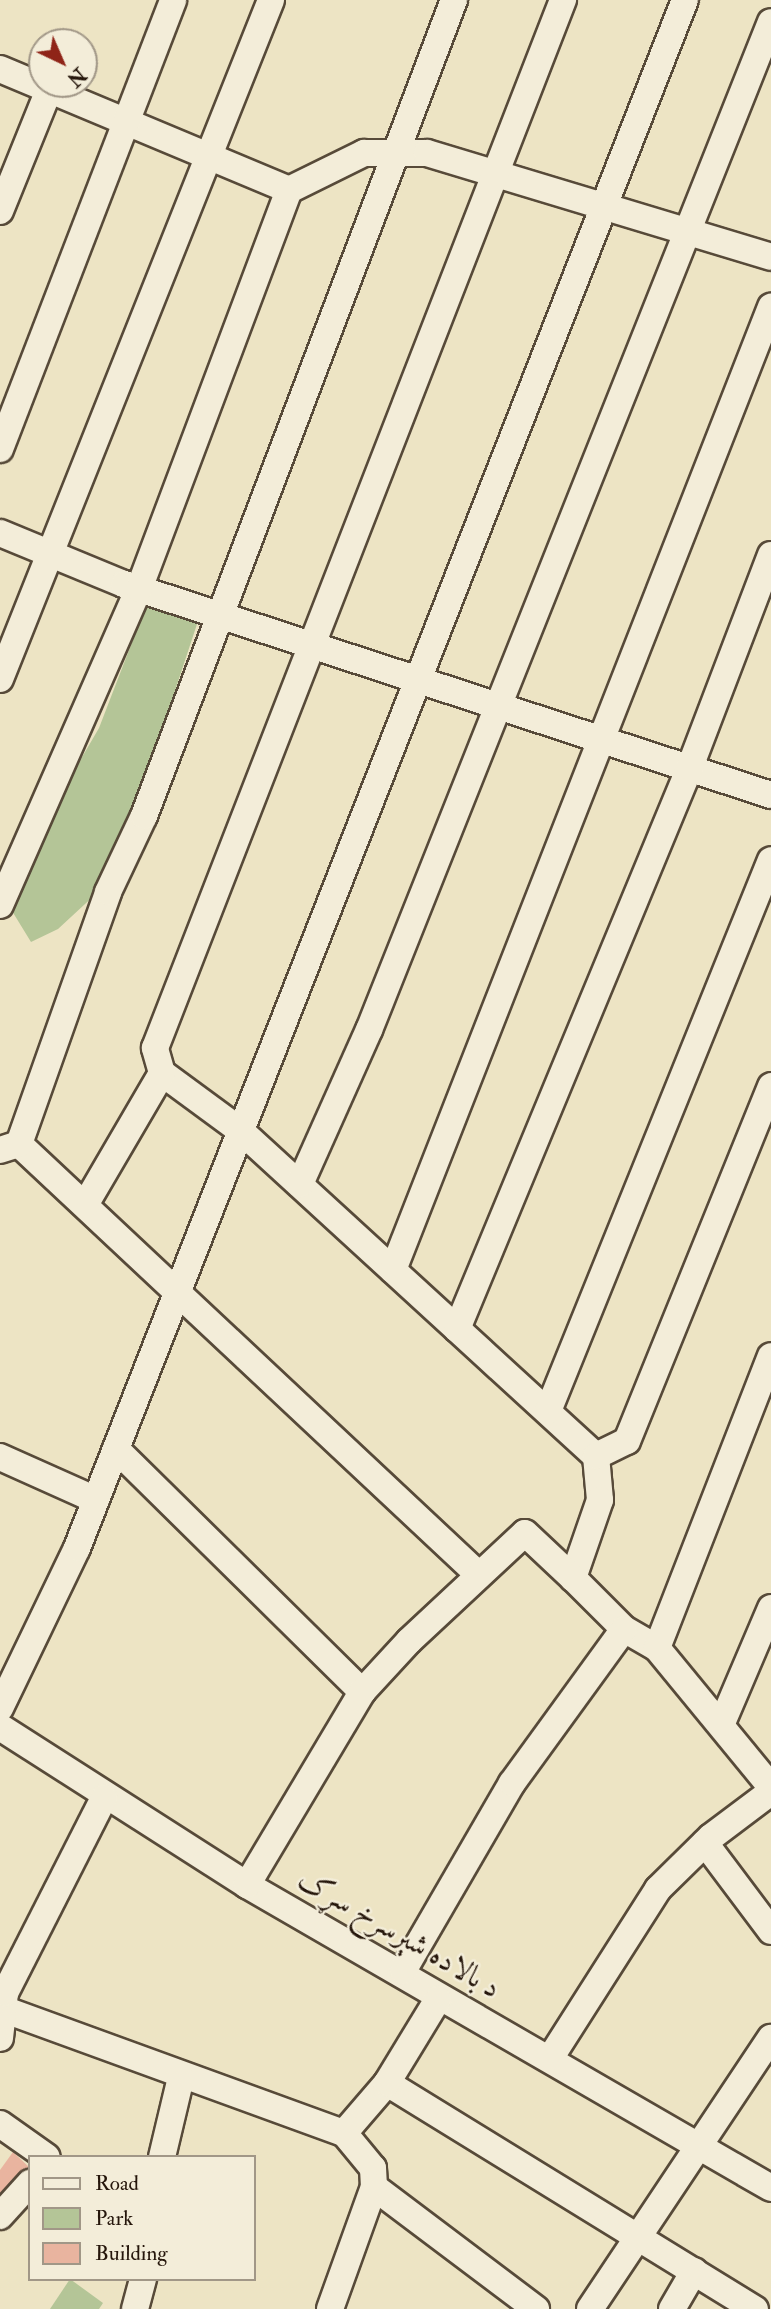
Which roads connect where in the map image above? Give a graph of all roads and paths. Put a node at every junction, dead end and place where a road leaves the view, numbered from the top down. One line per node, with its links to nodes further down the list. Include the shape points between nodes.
1 (173, 0): 11 (street)
2 (271, 0): 13 (street)
3 (454, 0): 12 (street)
4 (563, 0): 14 (street)
5 (685, 0): 16 (street)
6 (771, 22): 18 (street)
7 (0, 69): 8 (street)
8 (28, 81)
9 (46, 98): 17 (street)
10 (68, 98): 11 (street)
11 (126, 122): 13 (street); 21 (street)
12 (393, 153): 14 (street, via 427,153); 15 (street, via 364,153); 26 (street)
13 (209, 156): 15 (street); 23 (street)
14 (495, 174): 16 (street); 27 (street)
15 (289, 190): 25 (street)
16 (604, 206): 18 (street); 29 (street)
17 (0, 211)
18 (687, 231): 19 (street); 30 (street)
19 (771, 257)
20 (771, 307): 31 (street)
21 (0, 449)
22 (0, 533): 23 (street)
23 (50, 554): 25 (street); 28 (street)
24 (771, 555): 32 (street)
25 (139, 589): 26 (street); 35 (street)
26 (218, 615): 27 (street); 39 (street, via 144,816 108,892)
27 (313, 646): 29 (street); 36 (street, via 155,1048)
28 (0, 679)
29 (418, 680): 30 (street); 38 (street)
30 (499, 707): 31 (street); 40 (street)
31 (601, 740): 32 (street); 42 (street)
32 (690, 767): 33 (street); 44 (street)
33 (771, 795)
34 (771, 860): 46 (street)
35 (0, 903)
36 (162, 1073): 38 (street); 41 (street)
37 (771, 1086): 48 (street, via 627,1441)
38 (242, 1131): 40 (street); 43 (street)
39 (9, 1147): 41 (street)
40 (300, 1184): 42 (street)
41 (85, 1205): 43 (street)
42 (393, 1270): 44 (street)
43 (178, 1293): 47 (street); 51 (street)
44 (457, 1329): 46 (street)
45 (771, 1356): 55 (street)
46 (548, 1411): 48 (street)
47 (116, 1449): 50 (street); 56 (street)
48 (596, 1456): 52 (street, via 600,1500)
49 (0, 1457): 50 (street)
50 (96, 1500): 57 (street)
51 (479, 1575): 52 (street, via 525,1533); 56 (street)
52 (573, 1578): 54 (street)
53 (771, 1608): 58 (street)
54 (624, 1629): 55 (street); 65 (street, via 512,1783)
55 (657, 1648): 58 (street)
56 (362, 1692): 63 (street)
57 (0, 1708)
58 (722, 1723): 60 (street)
59 (0, 1727): 61 (street, د بالاده شېرسرخ سړک)
60 (771, 1790): 62 (street)
61 (104, 1798): 63 (street, د بالاده شېرسرخ سړک); 67 (street)
62 (705, 1843): 64 (street); 70 (street, via 658,1889)
63 (247, 1885): 65 (street, د بالاده شېرسرخ سړک)
64 (771, 1931)
65 (403, 1971): 66 (street, د بالاده شېرسرخ سړک)
66 (438, 1999): 70 (street, د بالاده شېرسرخ سړک); 72 (street)
67 (1, 2009): 68 (street); 71 (street)
68 (0, 2038)
69 (771, 2038): 75 (street)
70 (551, 2057): 75 (street, د بالاده شېرسرخ سړک)
71 (181, 2077): 74 (street); 77 (street)
72 (387, 2083): 74 (street); 82 (street)
73 (0, 2124): 76 (street)
74 (344, 2133): 79 (street, via 373,2168)
75 (696, 2145): 80 (street, د بالاده شېرسرخ سړک); 82 (street)
76 (44, 2155)
77 (162, 2155)
78 (28, 2185): 81 (street)
79 (374, 2187): 86 (street); 87 (street)
80 (771, 2188)
81 (0, 2216)
82 (638, 2232): 83 (street); 88 (street)
83 (694, 2271): 89 (street); 90 (street)
84 (142, 2281): 85 (street)
85 (135, 2309)
86 (330, 2309)
87 (536, 2309)
88 (590, 2309)
89 (672, 2309)
90 (755, 2309)

